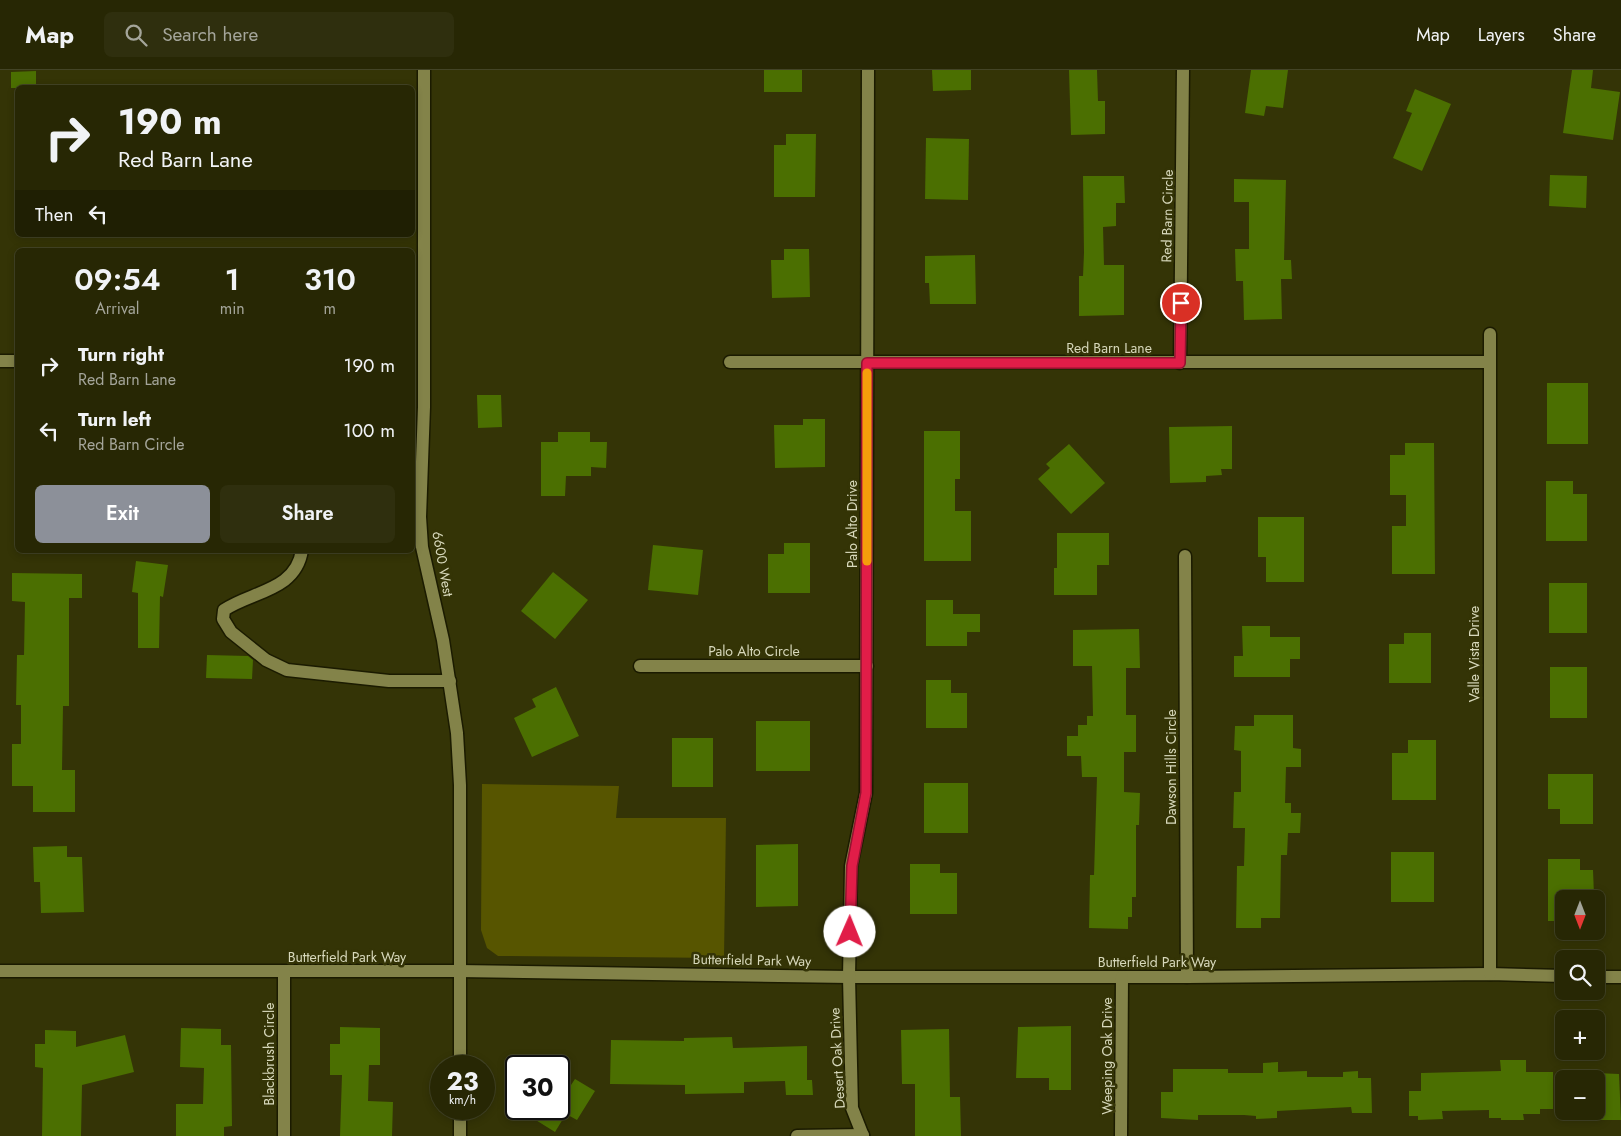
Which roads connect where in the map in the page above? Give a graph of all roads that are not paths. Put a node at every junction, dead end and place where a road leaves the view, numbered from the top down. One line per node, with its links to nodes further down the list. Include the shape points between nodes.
1 (424, 70): 11 (street, 6600 West)
2 (868, 70): 9 (street, Palo Alto Drive)
3 (1183, 70): 10 (street, Red Barn Circle)
4 (1490, 334): 8 (street, Valle Vista Drive)
5 (0, 362): 6 (street)
6 (15, 362)
7 (730, 362): 9 (street, Red Barn Lane)
8 (1489, 362): 10 (street, Red Barn Lane); 20 (street, Valle Vista Drive)
9 (867, 363): 10 (street, Red Barn Lane); 15 (street, Palo Alto Drive)
10 (1180, 363)
11 (418, 407): 16 (street, 6600 West, via 422,547)
12 (301, 553): 16 (street, via 291,576 281,584 239,600 224,610 223,619 244,645 287,670 389,681)
13 (1185, 556): 25 (street, Dawson Hills Circle)
14 (640, 666): 15 (street, Palo Alto Circle)
15 (867, 666): 23 (street, Palo Alto Drive, via 866,793 852,866)
16 (450, 682): 18 (street, 6600 West, via 460,785)
17 (0, 971): 19 (street, Butterfield Park Way)
18 (459, 971): 19 (street, Butterfield Park Way); 23 (street, Butterfield Park Way); 27 (street, 6600 West)
19 (284, 972): 30 (street, Blackbrush Circle)
20 (1490, 974): 21 (street, Butterfield Park Way); 25 (street, Butterfield Park Way)
21 (1555, 976)
22 (1605, 976): 26 (street)
23 (849, 977): 24 (street, Butterfield Park Way); 29 (street, Desert Oak Drive, via 852,1108)
24 (1122, 977): 25 (street, Butterfield Park Way); 33 (street, Weeping Oak Drive)
25 (1188, 977)
26 (1621, 977)
27 (460, 1055)
28 (460, 1120): 31 (street)
29 (863, 1135): 32 (street)
30 (284, 1136)
31 (460, 1136)
32 (797, 1136)
33 (1121, 1136)

